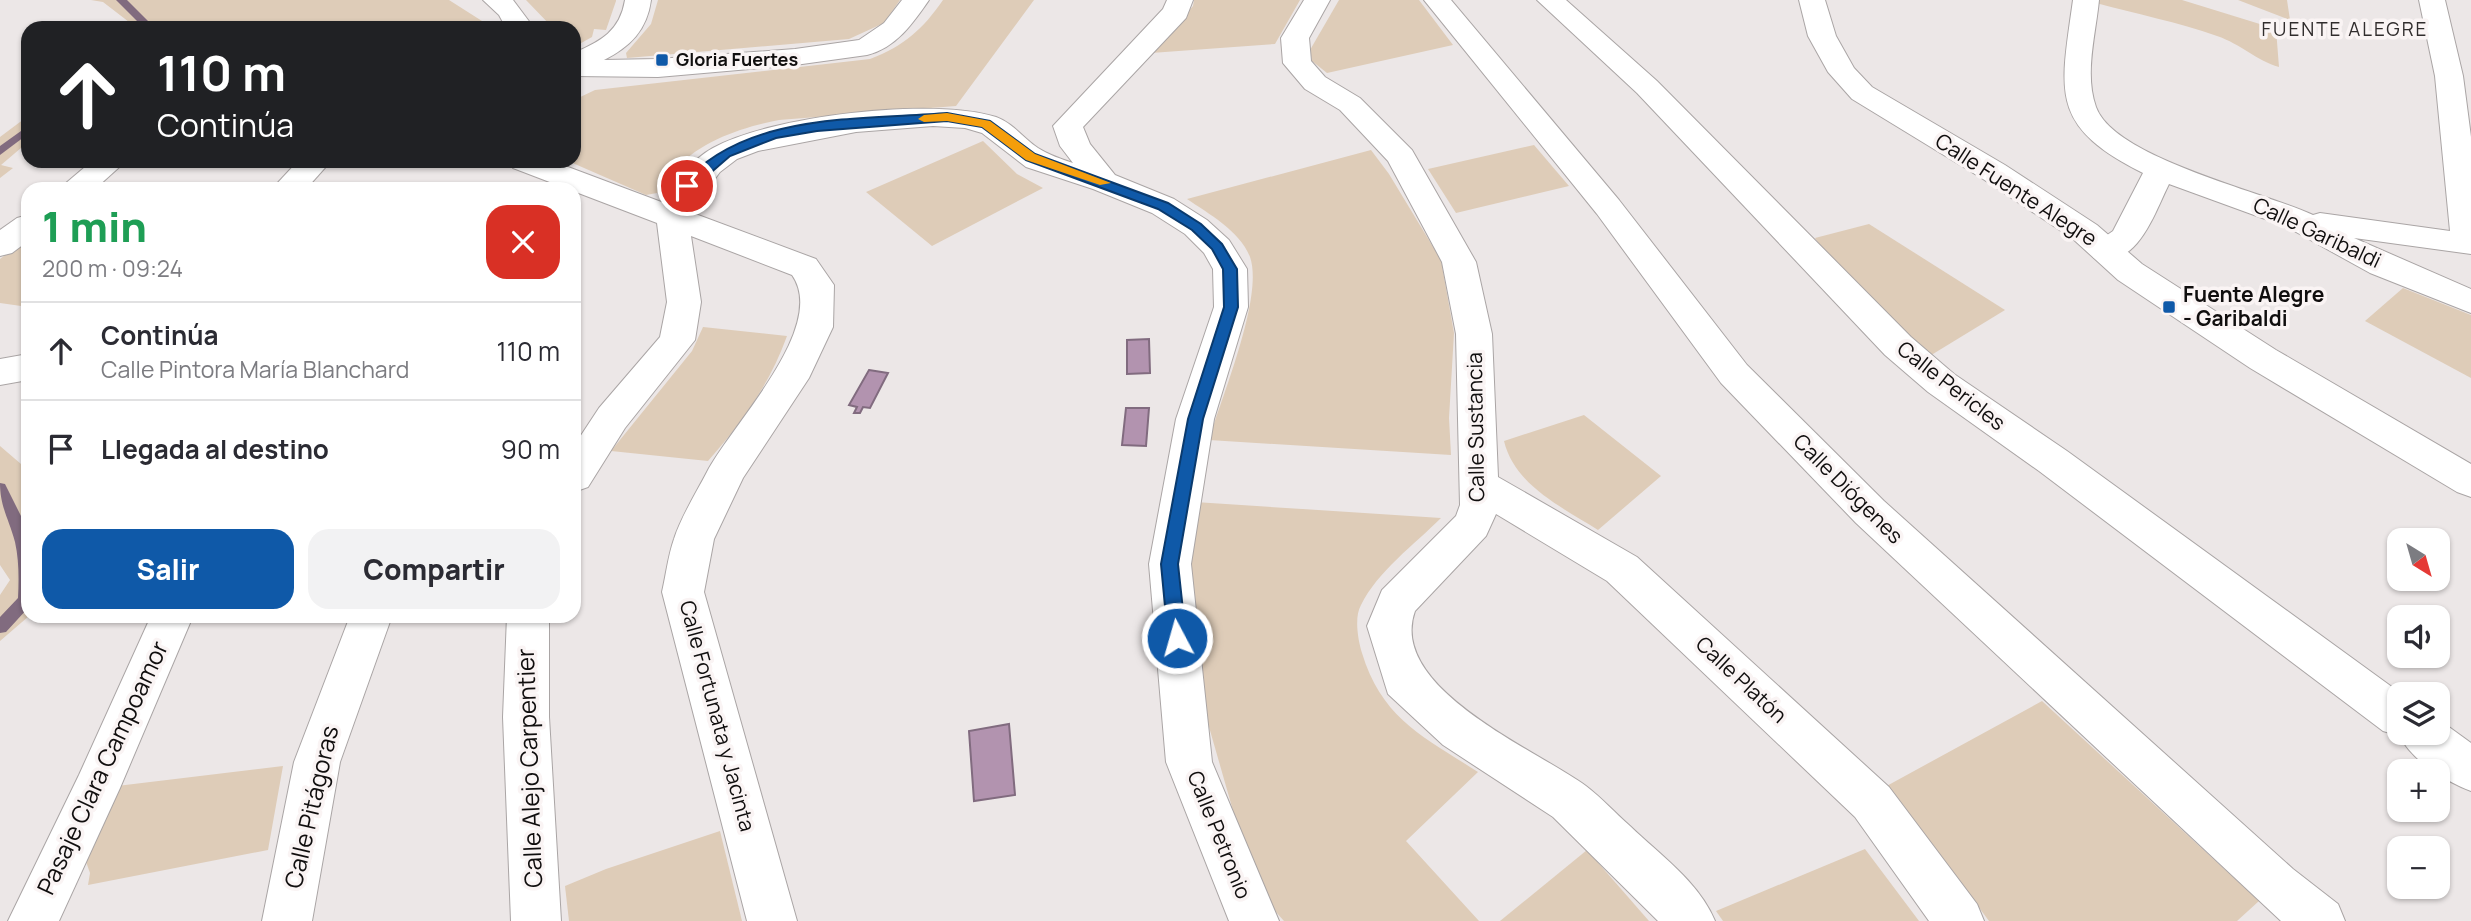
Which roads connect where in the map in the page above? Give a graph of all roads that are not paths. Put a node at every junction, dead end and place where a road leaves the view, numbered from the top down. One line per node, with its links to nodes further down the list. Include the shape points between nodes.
1 (496, 0): 11 (street)
2 (638, 0): 12 (street, via 628,33)
3 (916, 0): 13 (street, via 894,29 867,47 648,69)
4 (1180, 0): 22 (street, Calle Petronio, via 1176,12 1068,126 1075,146)
5 (1317, 0): 34 (street, Calle Sustancia, via 1295,38 1297,63 1315,83 1350,104 1401,157 1459,261 1474,334)
6 (1437, 0): 48 (street, Calle Diógenes, via 1608,207 1734,374 1870,512 2276,886)
7 (1550, 0): 38 (street, Calle Pericles, via 1647,87 1898,346 1941,383)
8 (1812, 0): 28 (street, Calle Fuente Alegre, via 1822,37 1842,72 1862,93 2006,180)
9 (2086, 0): 17 (street, Calle Garibaldi, via 2077,92 2084,113 2099,133)
10 (2432, 0): 26 (street, via 2449,76)
11 (516, 21)
12 (581, 65)
13 (581, 68)
14 (102, 168): 18 (street)
15 (309, 168): 19 (street)
16 (543, 168): 20 (street, Calle Fortunata y Jacinta)
17 (2161, 168): 24 (street, Calle Garibaldi); 28 (street, via 2126,237)
18 (84, 182)
19 (295, 182)
20 (581, 182)
21 (581, 182): 23 (street, Calle Fortunata y Jacinta)
22 (1104, 182): 23 (street, via 1031,157 986,124 947,117 842,125 773,135 725,153 687,186); 45 (street, Calle Petronio, via 1163,206 1196,227 1217,247 1230,269 1231,307 1195,419 1170,564 1189,762)
23 (672, 216): 32 (street, via 684,302 677,340 612,418); 44 (street, Calle Fortunata y Jacinta, via 804,267 817,285 815,327 796,369 726,472 694,539 683,592)
24 (2297, 219): 26 (street); 29 (street, Calle Garibaldi, via 2355,252)
25 (21, 230): 27 (street)
26 (2470, 244)
27 (0, 246)
28 (2106, 251): 33 (street, Calle Fuente Alegre, via 2130,272 2263,359)
29 (2471, 302)
30 (21, 368): 31 (street)
31 (0, 372)
32 (581, 466)
33 (2471, 482)
34 (1480, 485): 46 (street, Calle Sustancia, via 1480,505 1472,526 1397,602 1388,626 1404,681 1460,731 1570,802); 47 (street, Calle Platón, via 1622,569 1872,802)
35 (169, 623): 41 (street, Pasaje Clara Campoamor)
36 (368, 623): 42 (street, Calle Pitágoras, via 317,762)
37 (528, 623): 43 (street, Calle Alejo Carpentier, via 526,717)
38 (2387, 708)
39 (2437, 745): 40 (street)
40 (2471, 770)
41 (33, 920)
42 (287, 921)
43 (536, 921)
44 (772, 921)
45 (1254, 921)
46 (1690, 921)
47 (1959, 921)
48 (2320, 921)

